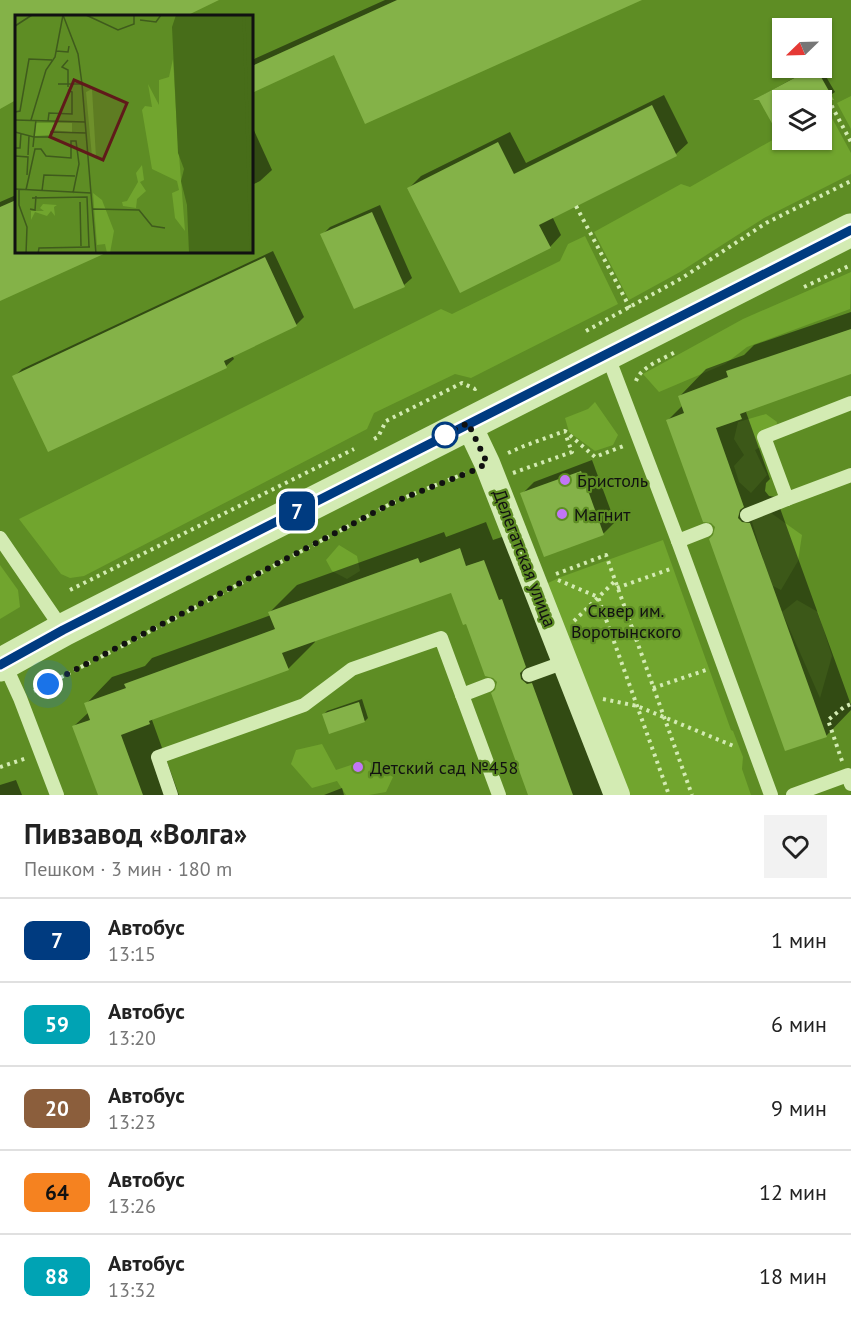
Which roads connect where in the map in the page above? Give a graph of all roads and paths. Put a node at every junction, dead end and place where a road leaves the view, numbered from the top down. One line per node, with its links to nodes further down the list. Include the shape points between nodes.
1 (832, 106): 2 (path)
2 (851, 142)
3 (851, 181): 8 (path, via 766,223)
4 (576, 206): 8 (path)
5 (851, 230): 11 (street)
6 (851, 265): 7 (path)
7 (799, 290)
8 (630, 308): 9 (path)
9 (577, 336)
10 (684, 348): 13 (path, via 642,370)
11 (607, 354): 15 (street); 17 (lane)
12 (484, 385): 18 (path, via 475,388 462,383 386,421 378,437)
13 (634, 388)
14 (851, 403): 22 (lane, via 764,437)
15 (468, 423): 20 (street, Делегатская улица); 32 (street)
16 (564, 431): 17 (path, via 595,457); 20 (path, via 525,446); 20 (path, via 572,452)
17 (640, 440): 26 (lane)
18 (368, 442)
19 (357, 448): 30 (path)
20 (498, 469): 33 (street, Делегатская улица); 41 (path, via 475,470 396,501)
21 (851, 475): 22 (lane)
22 (787, 499): 23 (lane)
23 (747, 515)
24 (706, 530): 26 (lane)
25 (0, 538): 32 (lane)
26 (678, 541): 27 (lane)
27 (686, 563): 29 (path); 35 (lane)
28 (615, 581): 29 (path); 31 (path); 31 (path, via 606,555 550,576)
29 (617, 588): 38 (path)
30 (70, 590)
31 (598, 597): 33 (path); 43 (path)
32 (63, 630): 34 (street)
33 (561, 650): 36 (lane); 39 (street, Делегатская улица)
34 (2, 664): 41 (lane)
35 (723, 664): 38 (path); 46 (lane)
36 (529, 675)
37 (488, 685): 40 (lane)
38 (653, 688): 44 (path)
39 (577, 693): 43 (path); 52 (street, Делегатская улица)
40 (462, 695): 50 (lane, via 441,638 352,669 304,705 158,757); 51 (lane)
41 (20, 698): 45 (lane)
42 (851, 704): 48 (path, via 828,720)
43 (637, 706): 44 (path); 53 (path)
44 (664, 716): 46 (path); 54 (path)
45 (42, 754): 47 (path); 49 (lane)
46 (756, 756): 55 (lane)
47 (0, 767)
48 (849, 780): 56 (lane)
49 (57, 795)
50 (171, 795)
51 (499, 795)
52 (617, 795)
53 (669, 795)
54 (692, 795)
55 (771, 795)
56 (793, 795)

